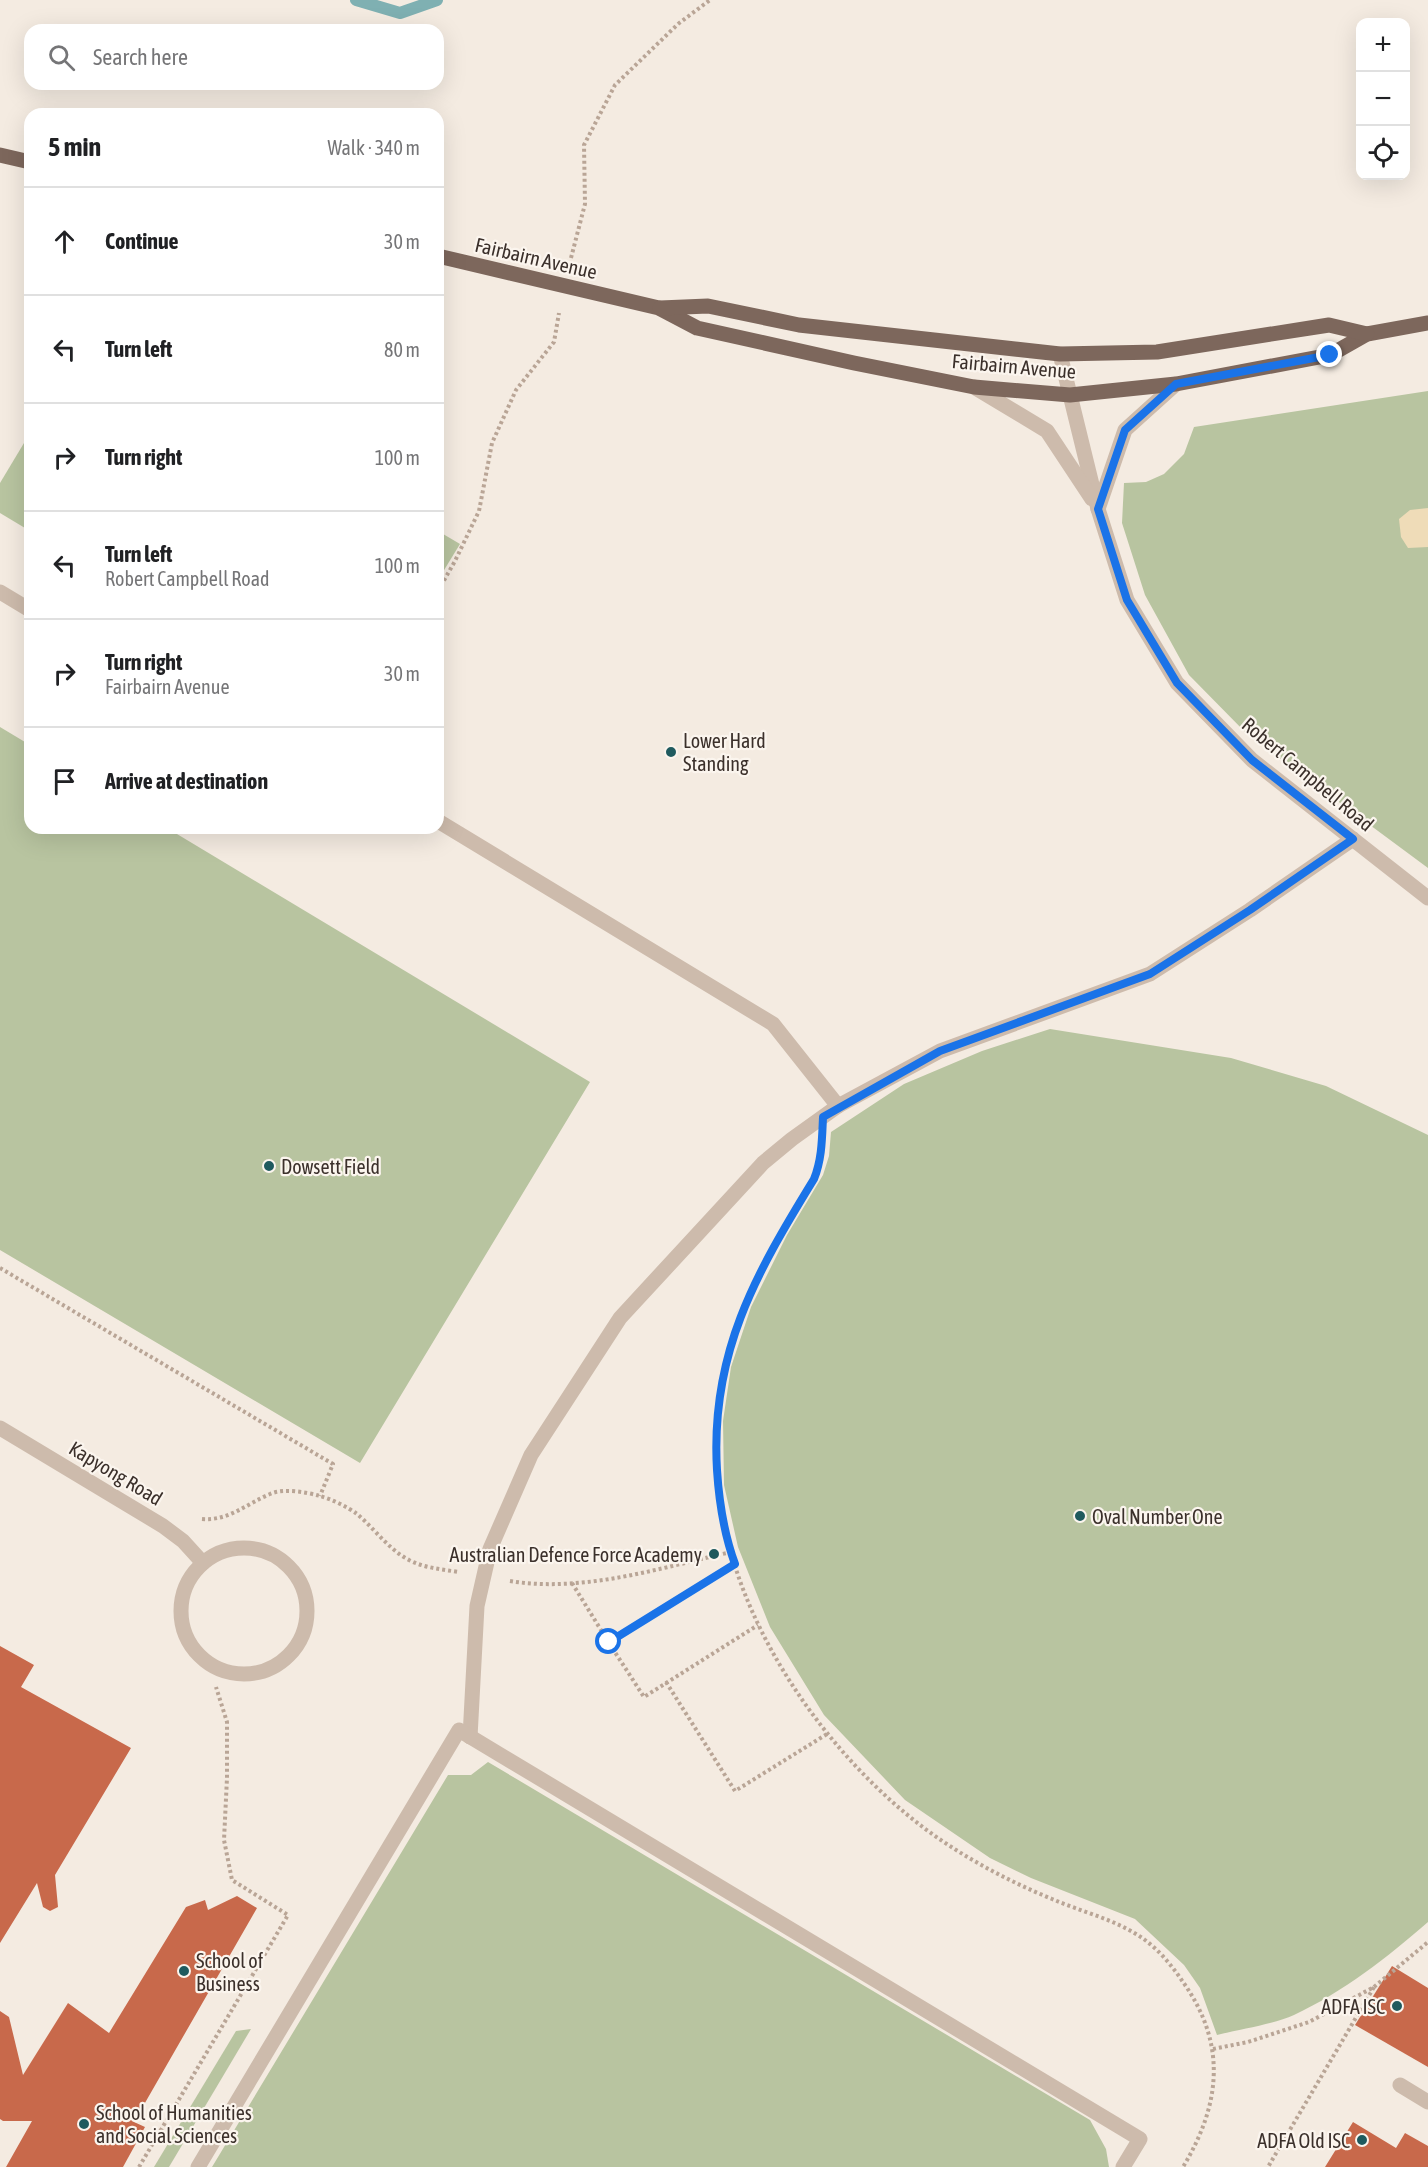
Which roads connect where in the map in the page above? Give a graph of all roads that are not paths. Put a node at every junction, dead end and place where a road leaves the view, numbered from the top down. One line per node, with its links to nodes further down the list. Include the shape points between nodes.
1 (0, 155): 2 (main road)
2 (24, 161)
3 (444, 257): 4 (main road, Fairbairn Avenue)
4 (659, 308): 7 (main road, Fairbairn Avenue, via 708,306 800,325); 9 (main road, Fairbairn Avenue, via 697,328)
5 (1428, 323): 6 (main road, Fairbairn Avenue)
6 (1367, 334): 7 (main road, Fairbairn Avenue, via 1329,325 1156,352); 8 (main road, Fairbairn Avenue, via 1330,355)
7 (1060, 354): 10 (street, Robert Campbell Road)
8 (1176, 384): 10 (main road, Fairbairn Avenue); 11 (street, via 1125,430)
9 (974, 387): 10 (main road, Fairbairn Avenue); 11 (street, Robert Campbell Road, via 1047,431)
10 (1070, 395): 11 (street, Robert Campbell Road)
11 (1098, 509): 15 (street, Robert Campbell Road, via 1127,600 1177,683 1252,760)
12 (0, 592): 13 (street)
13 (24, 606)
14 (444, 825): 17 (street, via 773,1024)
15 (1353, 839): 16 (street, Robert Campbell Road); 17 (street, via 1150,974 940,1051)
16 (1428, 898)
17 (838, 1107): 20 (street, via 763,1163 620,1318 531,1455 490,1549 477,1605)
18 (0, 1428): 19 (street, Kapyong Road, via 163,1526)
19 (203, 1563): 19 (street, via 220,1553 250,1548 279,1558 294,1572 304,1590 307,1621 300,1640 286,1657 267,1670 243,1674 221,1669 194,1648 184,1627 182,1604 189,1582)
20 (470, 1737): 23 (street, via 459,1730); 24 (street, via 1140,2139)
21 (1400, 2085): 22 (street)
22 (1428, 2102)
23 (198, 2167)
24 (1123, 2167)

